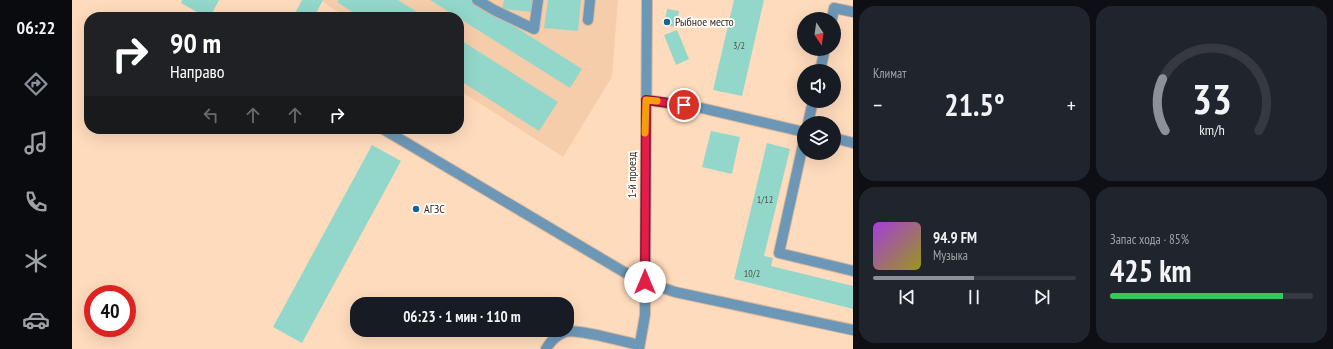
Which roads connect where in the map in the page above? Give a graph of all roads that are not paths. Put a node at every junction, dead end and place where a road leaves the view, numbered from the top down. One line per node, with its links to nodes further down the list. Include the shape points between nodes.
1 (477, 0): 5 (street)
2 (538, 0): 5 (street, via 534,29)
3 (590, 0): 8 (street)
4 (647, 0): 9 (street, 1-й проезд)
5 (495, 5)
6 (833, 12): 7 (street, via 834,8)
7 (853, 12)
8 (588, 20)
9 (646, 100): 10 (street, via 697,107); 16 (street, 1-й проезд)
10 (797, 130)
11 (391, 134): 16 (street)
12 (841, 140): 13 (street)
13 (853, 143)
14 (800, 160): 15 (street, via 779,253)
15 (853, 271)
16 (645, 282): 17 (street, via 675,292); 18 (street, 1-й проезд, via 645,314)
17 (853, 330)
18 (639, 347): 19 (street, via 578,332 565,332 555,338)
19 (546, 349)

